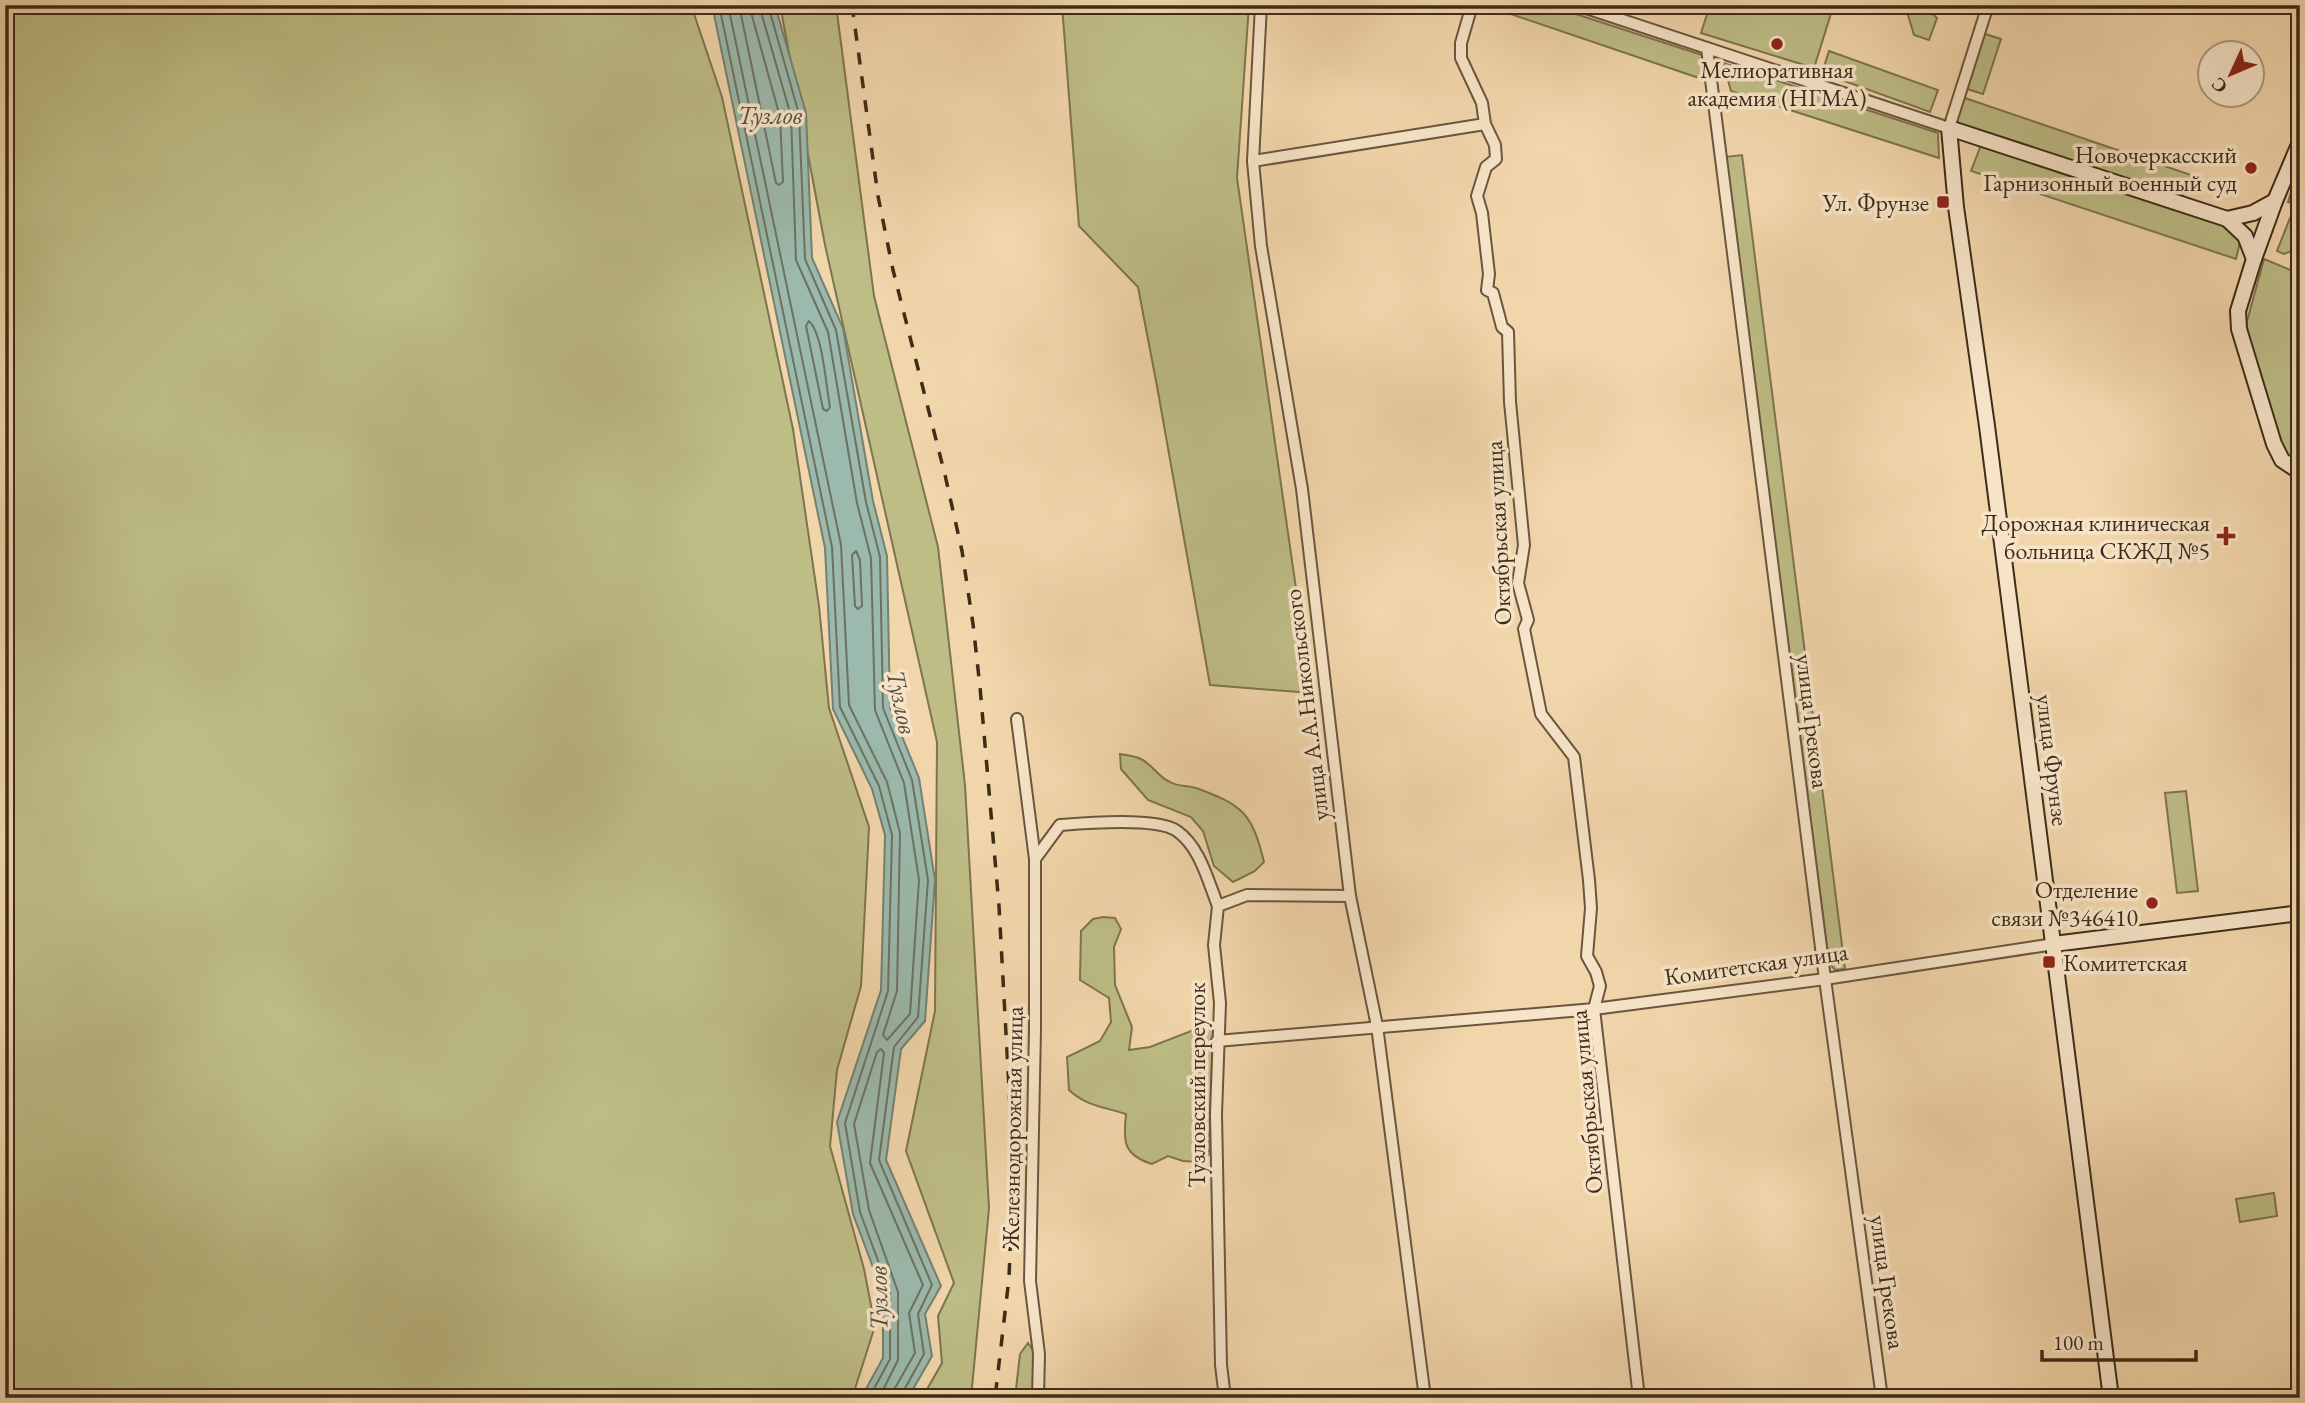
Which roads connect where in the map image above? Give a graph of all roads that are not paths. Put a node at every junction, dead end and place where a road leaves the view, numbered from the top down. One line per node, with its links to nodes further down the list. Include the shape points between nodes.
1 (1261, 5): 9 (street, улица А.А.Никольского)
2 (1472, 5): 6 (street, Октябрьская улица, via 1461,58 1482,103)
3 (1577, 5): 5 (street)
4 (1988, 5): 7 (street)
5 (1707, 48): 7 (street); 22 (street, улица Грекова)
6 (1485, 124): 9 (street); 23 (street, Октябрьская улица, via 1496,159 1486,167 1476,196 1482,213 1487,290 1493,293 1502,327 1508,332 1524,545 1518,583 1541,714 1574,757 1591,908 1587,956 1600,986)
7 (1949, 128): 11 (street); 21 (street, улица Фрунзе)
8 (2300, 142): 10 (street)
9 (1253, 161): 18 (street, улица А.А.Никольского, via 1261,246 1302,489)
10 (2275, 201): 11 (street, via 2253,213); 14 (street)
11 (2227, 219): 14 (street, via 2245,236)
12 (2300, 240): 13 (street)
13 (2300, 250)
14 (2254, 259): 15 (street, via 2238,311 2239,328 2274,444 2282,460)
15 (2300, 472)
16 (1017, 719): 17 (street, Железнодорожная улица)
17 (1035, 859): 19 (street, via 1060,824 1163,824 1189,843); 26 (street, Железнодорожная улица, via 1030,1282 1039,1354)
18 (1350, 896): 19 (street, via 1247,895); 24 (street, улица А.А.Никольского)
19 (1218, 906): 25 (street, Тузловский переулок, via 1214,945 1220,1003)
20 (2300, 913): 21 (street, Комитетская улица)
21 (2054, 944): 22 (street, Комитетская улица); 31 (street, улица Фрунзе)
22 (1825, 979): 23 (street, Комитетская улица); 30 (street, улица Грекова)
23 (1594, 1009): 24 (street, Комитетская улица); 29 (street, Октябрьская улица)
24 (1377, 1026): 25 (street, Комитетская улица); 28 (street, улица А.А.Никольского)
25 (1217, 1041): 27 (street, Тузловский переулок)
26 (1038, 1398)
27 (1224, 1398)
28 (1424, 1398)
29 (1639, 1398)
30 (1882, 1398)
31 (2111, 1398)

